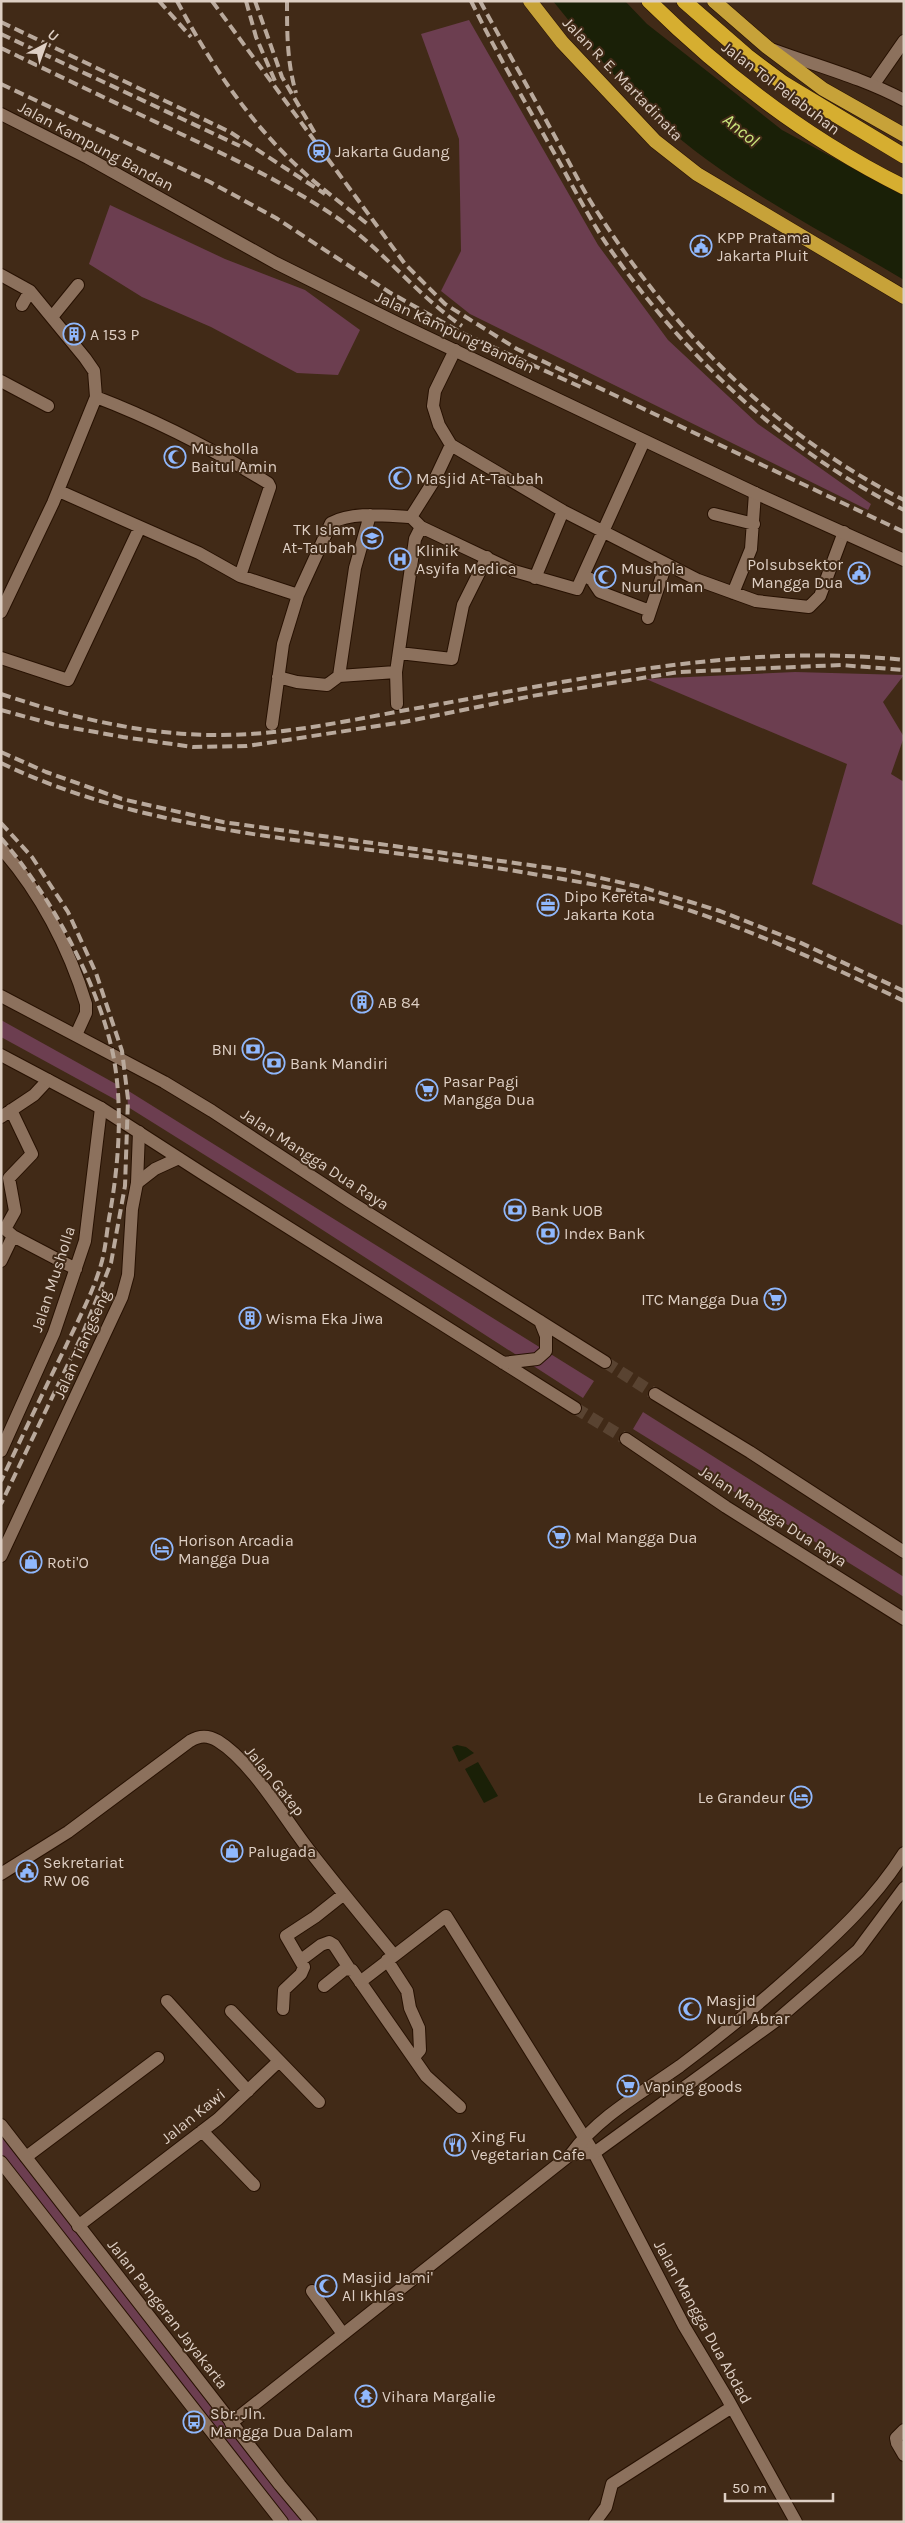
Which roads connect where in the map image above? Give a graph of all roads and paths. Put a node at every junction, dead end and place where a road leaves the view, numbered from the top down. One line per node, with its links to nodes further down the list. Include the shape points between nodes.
1 (530, 1): 18 (highway, Jalan R. E. Martadinata, via 562,42 655,141 696,174)
2 (650, 1): 12 (highway, Jalan Tol Pelabuhan, via 706,54 764,100 819,141)
3 (684, 1): 11 (highway, Jalan Tol Pelabuhan, via 747,56 783,82)
4 (714, 1): 6 (highway)
5 (904, 41): 7 (street)
6 (767, 47): 7 (street); 10 (highway, via 823,89)
7 (874, 84): 8 (street)
8 (904, 100)
9 (1, 114): 21 (street, Jalan Kampung Bandan, via 88,158 276,263)
10 (904, 135)
11 (903, 155)
12 (872, 171): 13 (highway, Jalan Tol Pelabuhan); 14 (highway)
13 (904, 187)
14 (904, 194)
15 (1, 275): 17 (street)
16 (78, 285): 20 (street)
17 (30, 291): 19 (street); 20 (street)
18 (904, 297)
19 (22, 305)
20 (52, 317): 23 (street, via 94,371)
21 (456, 350): 25 (street, Jalan Kampung Bandan); 26 (street, via 435,391 433,406 439,425)
22 (1, 381): 24 (street)
23 (96, 397): 27 (street); 42 (street, via 204,446 268,483 270,487)
24 (48, 406)
25 (644, 441): 28 (street, Jalan Kampung Bandan); 36 (street)
26 (451, 445): 29 (street); 32 (street, via 435,479)
27 (58, 491): 35 (street); 46 (street)
28 (755, 493): 33 (street); 37 (street, Jalan Kampung Bandan)
29 (563, 511): 36 (street); 43 (street)
30 (714, 514): 33 (street)
31 (370, 515): 32 (street); 45 (street, via 332,522); 50 (street, via 355,568)
32 (411, 517): 34 (street)
33 (754, 524): 44 (street, via 751,549)
34 (421, 527): 38 (street); 47 (street, via 415,539)
35 (140, 528): 42 (street, via 199,553); 48 (street, via 68,680)
36 (602, 532): 40 (street); 41 (street)
37 (844, 532): 39 (street, Jalan Kampung Bandan); 44 (street, via 820,596 809,607 771,604)
38 (487, 557): 43 (street); 47 (street, via 463,605 452,659)
39 (904, 560)
40 (666, 564): 41 (street, via 649,614 600,592); 44 (street)
41 (584, 575): 43 (street, via 577,589)
42 (240, 576): 45 (street)
43 (536, 578)
44 (733, 593)
45 (298, 595): 51 (street, via 283,644)
46 (1, 612)
47 (399, 653): 49 (street)
48 (1, 658)
49 (396, 672): 50 (street); 52 (street)
50 (340, 676): 51 (street, via 327,685)
51 (278, 677): 53 (street)
52 (397, 704)
53 (272, 724)
54 (1, 848): 56 (street, via 36,895 64,946 86,1004 86,1013)
55 (1, 996): 56 (street, Jalan Mangga Dua Raya)
56 (76, 1035): 67 (street, Jalan Mangga Dua Raya, via 212,1111)
57 (1, 1055): 58 (street)
58 (48, 1080): 59 (street); 60 (street, via 34,1095)
59 (102, 1108): 61 (street); 66 (street, Jalan Musholla, via 85,1241)
60 (6, 1114): 64 (street, via 32,1154 9,1178 15,1211 6,1228)
61 (139, 1132): 62 (street); 63 (street, Jalan Tiangseng)
62 (179, 1158): 63 (street, via 155,1169); 69 (street)
63 (137, 1183): 75 (street, Jalan Tiangseng, via 128,1275 122,1298)
64 (13, 1236): 65 (street); 66 (street)
65 (1, 1261)
66 (76, 1268): 73 (street, Jalan Musholla, via 54,1333)
67 (540, 1321): 68 (street, Jalan Mangga Dua Raya); 69 (street, via 546,1336 546,1351 537,1359)
68 (605, 1362)
69 (503, 1363): 71 (street)
70 (655, 1394): 74 (street)
71 (575, 1408)
72 (626, 1439): 76 (street, Jalan Mangga Dua Raya, via 726,1507)
73 (1, 1451)
74 (904, 1552)
75 (1, 1556)
76 (904, 1619)
77 (904, 1853): 97 (street, via 857,1914 761,2002)
78 (1, 1874): 80 (street, Jalan Gatep, via 68,1832 190,1741 205,1736 220,1742 256,1779)
79 (904, 1888): 98 (street, via 858,1950 785,2013)
80 (344, 1894): 81 (street, Jalan Gatep); 82 (street, via 286,1936)
81 (390, 1957): 84 (street); 89 (street, Jalan Gatep, via 407,1991 419,2028 420,2050); 97 (street, Jalan Mangga Dua Abdad, via 446,1916)
82 (301, 1960): 83 (street, via 329,1942); 87 (street, via 304,1967 301,1974 284,1990)
83 (349, 1968): 84 (street); 85 (street)
84 (360, 1982): 89 (street)
85 (324, 1986)
86 (167, 2001): 92 (street)
87 (283, 2009)
88 (231, 2011): 91 (street)
89 (414, 2057): 94 (street, via 426,2076)
90 (158, 2058): 100 (street)
91 (280, 2061): 92 (street, Jalan Kawi); 93 (street)
92 (248, 2091): 96 (street, Jalan Kawi)
93 (319, 2102)
94 (460, 2107)
95 (1, 2125): 100 (street, Jalan Pangeran Jayakarta)
96 (202, 2132): 102 (street); 103 (street, Jalan Kawi)
97 (584, 2137): 98 (street, Jalan Mangga Dua Abdad); 99 (street)
98 (594, 2153): 99 (street); 110 (street, Jalan Mangga Dua Abdad, via 684,2326)
99 (571, 2154): 109 (street)
100 (26, 2157): 103 (street, Jalan Pangeran Jayakarta)
101 (1, 2162): 105 (street)
102 (254, 2185)
103 (78, 2226): 104 (street, Jalan Pangeran Jayakarta)
104 (120, 2277): 105 (street, via 117,2290 112,2293); 107 (street, Jalan Pangeran Jayakarta)
105 (102, 2291): 108 (street)
106 (312, 2291): 109 (street)
107 (148, 2315): 108 (street, via 138,2318); 111 (street, Jalan Pangeran Jayakarta)
108 (131, 2328): 114 (street)
109 (343, 2334): 111 (street)
110 (732, 2407): 116 (street, via 612,2484 606,2507); 117 (street, Jalan Mangga Dua Abdad)
111 (231, 2422): 115 (street, Jalan Pangeran Jayakarta)
112 (904, 2430): 113 (street, via 896,2438)
113 (904, 2455)
114 (282, 2522)
115 (311, 2522)
116 (595, 2522)
117 (796, 2522)

